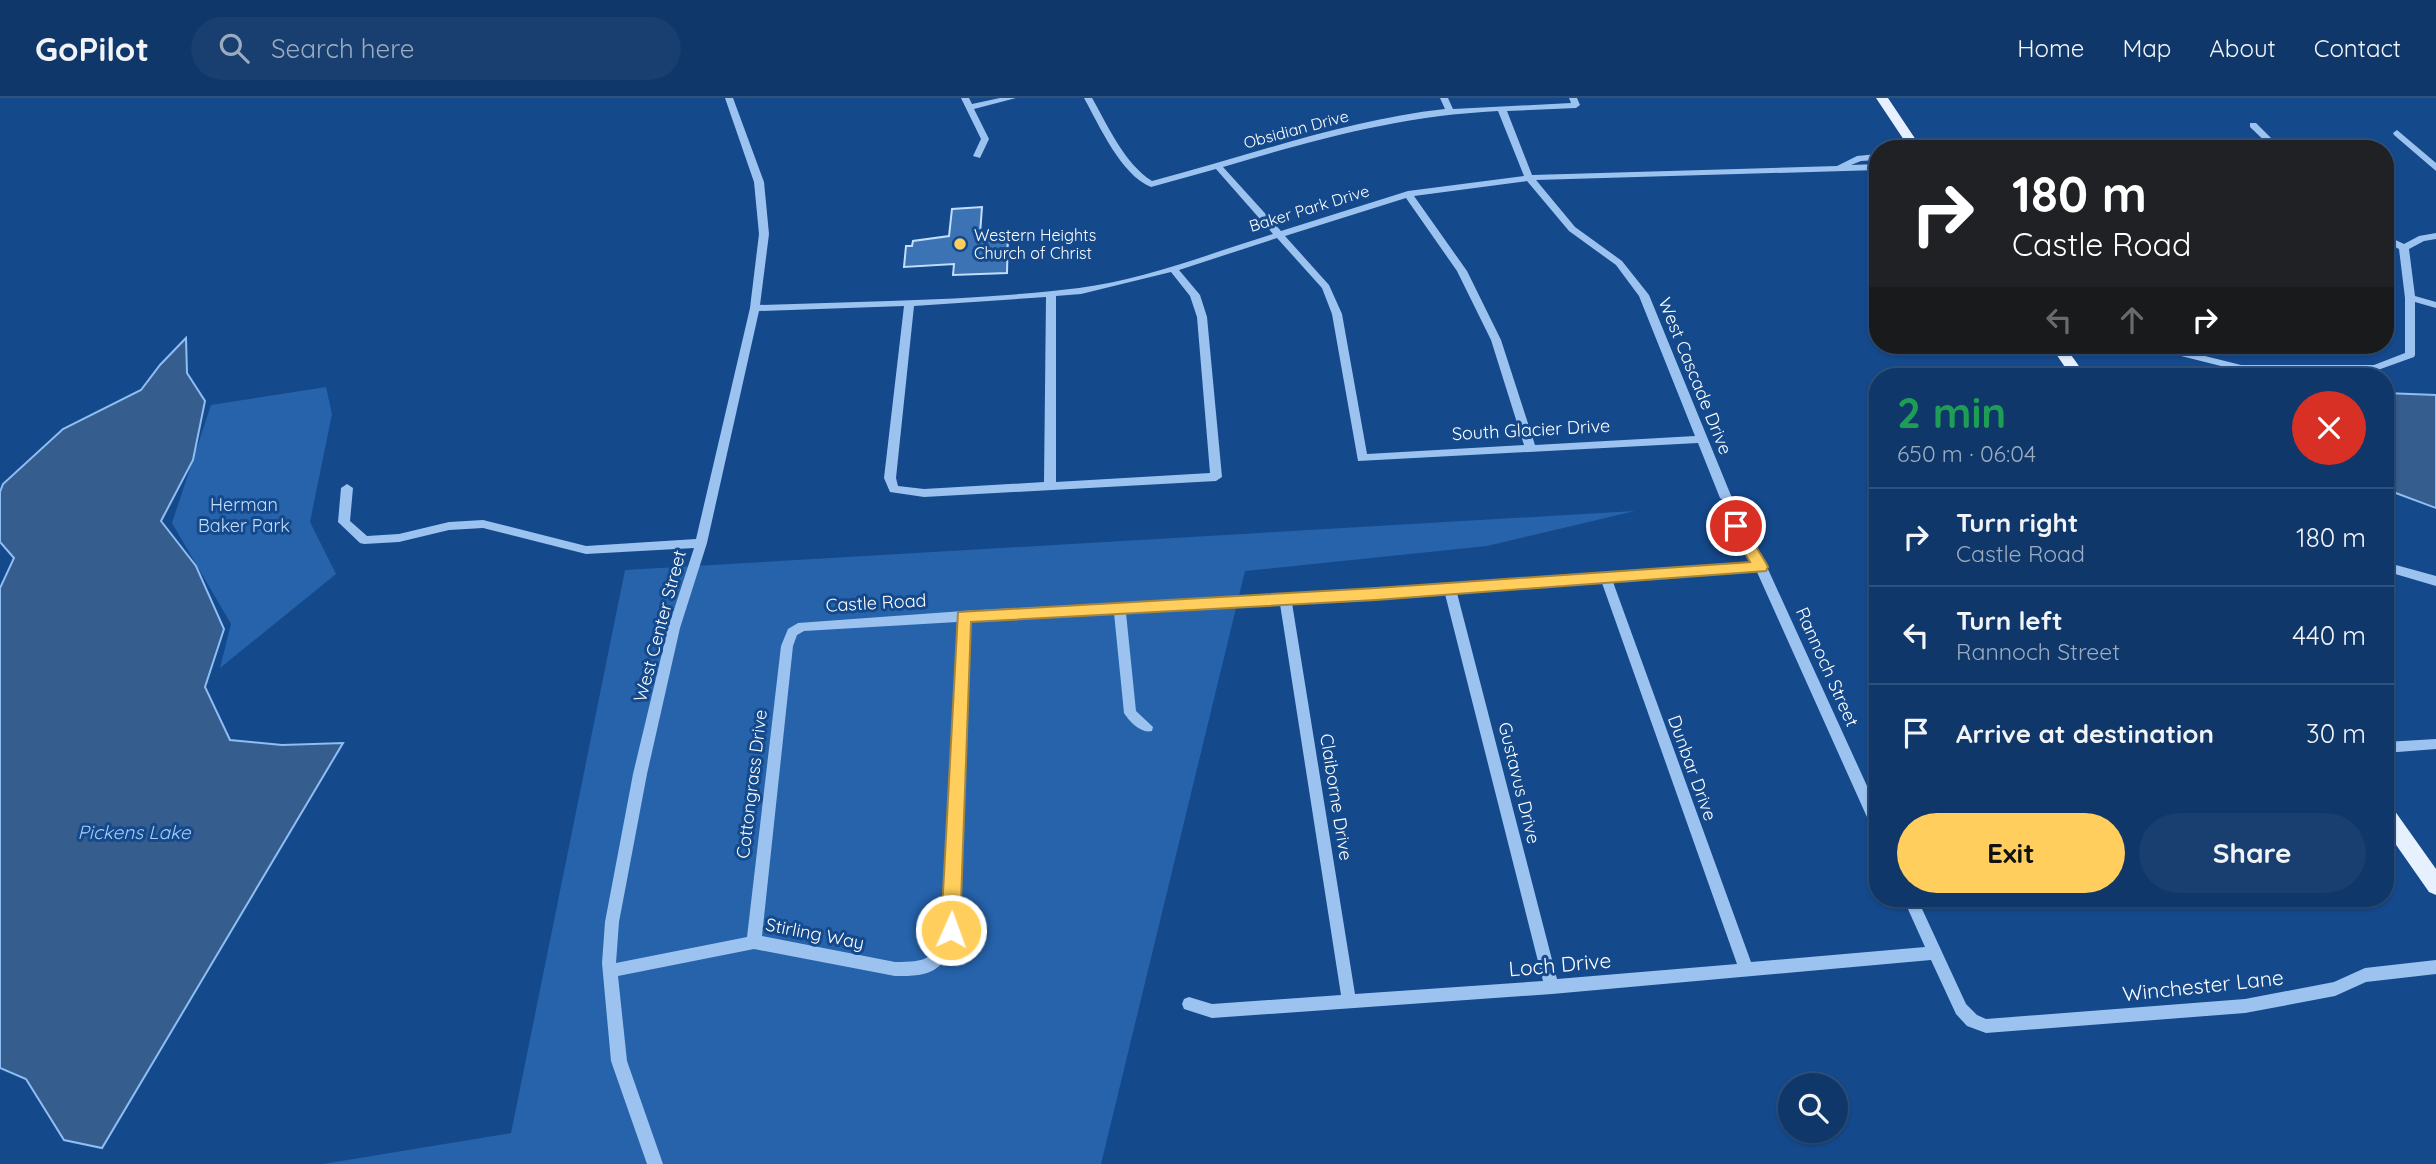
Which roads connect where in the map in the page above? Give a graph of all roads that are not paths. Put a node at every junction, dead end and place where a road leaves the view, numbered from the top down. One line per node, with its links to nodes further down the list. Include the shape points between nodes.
1 (729, 98): 31 (street, West Center Street, via 759,182 764,234)
2 (1012, 98): 6 (street)
3 (1088, 98): 16 (street, Obsidian Drive, via 1143,181 1151,184)
4 (1444, 98): 9 (street)
5 (1882, 98): 12 (main road)
6 (968, 102): 14 (street, via 985,139)
7 (1574, 102): 8 (street, Obsidian Drive)
8 (1502, 108): 9 (street, Obsidian Drive); 20 (street, West Cascade Drive)
9 (1450, 111): 16 (street, Obsidian Drive, via 1367,125)
10 (2253, 125): 13 (street)
11 (2397, 133): 18 (street)
12 (1910, 140)
13 (2269, 140)
14 (977, 156)
15 (1869, 158): 19 (street)
16 (1217, 165): 22 (street)
17 (1869, 167): 19 (street, Baker Park Drive)
18 (2436, 168)
19 (1835, 169): 20 (street, Baker Park Drive)
20 (1529, 178): 21 (street, Baker Park Drive); 37 (street, West Cascade Drive, via 1572,229 1619,263 1644,295)
21 (1408, 194): 22 (street, Baker Park Drive); 38 (street, via 1462,271 1496,340)
22 (1279, 234): 26 (street, Baker Park Drive); 38 (street, South Glacier Drive, via 1326,287 1337,314 1362,458)
23 (2436, 236): 25 (street)
24 (2394, 243): 25 (street)
25 (2404, 248): 28 (street)
26 (1173, 268): 27 (street, Baker Park Drive, via 1081,291); 39 (street, via 1195,295 1202,317 1216,477)
27 (1051, 293): 29 (street, Baker Park Drive); 39 (street)
28 (2410, 298): 30 (street); 36 (street, via 2410,355)
29 (909, 303): 31 (street, Baker Park Drive); 39 (street, via 890,478 894,489 924,493)
30 (2436, 305)
31 (755, 308): 43 (street, West Center Street)
32 (2185, 354): 33 (street)
33 (2241, 368)
34 (2241, 368): 35 (street)
35 (2375, 368)
36 (2375, 368)
37 (1703, 439): 38 (street, South Glacier Drive); 41 (street, West Cascade Drive)
38 (1530, 447)
39 (1050, 486)
40 (347, 488): 43 (street, via 344,522 364,540 483,524 586,550)
41 (1726, 498)
42 (1736, 526): 44 (street, Rannoch Street)
43 (701, 542): 64 (street, West Center Street, via 674,628 640,774 612,922)
44 (1761, 567): 46 (street, Castle Road); 56 (street, Rannoch Street)
45 (2394, 569): 47 (street)
46 (1606, 578): 48 (street, Castle Road); 63 (street, Dunbar Drive)
47 (2436, 581)
48 (1450, 589): 49 (street, Castle Road); 65 (street, Gustavus Drive)
49 (1285, 599): 50 (street, Castle Road); 66 (street, Claiborne Drive)
50 (1120, 608): 51 (street, Castle Road); 53 (street, via 1130,713)
51 (963, 616): 52 (street, Castle Road, via 814,624); 60 (street, Stirling Way, via 951,930 942,954 918,970)
52 (792, 632): 60 (street, Cottongrass Drive)
53 (1147, 727)
54 (2436, 744): 55 (street)
55 (2394, 747)
56 (1869, 806)
57 (2394, 826): 58 (main road)
58 (2436, 886)
59 (1914, 907): 61 (street)
60 (754, 942): 64 (street, Stirling Way)
61 (1935, 953): 62 (street, Winchester Lane, via 1961,1009 1972,1021 1986,1026 2245,1006 2335,989 2365,975); 63 (street, Loch Drive)
62 (2436, 967)
63 (1746, 969): 65 (street, Loch Drive)
64 (609, 971): 68 (street, West Center Street, via 619,1061)
65 (1552, 987): 66 (street, Loch Drive)
66 (1349, 1001): 67 (street, Loch Drive, via 1213,1011)
67 (1189, 1004)
68 (656, 1164)

